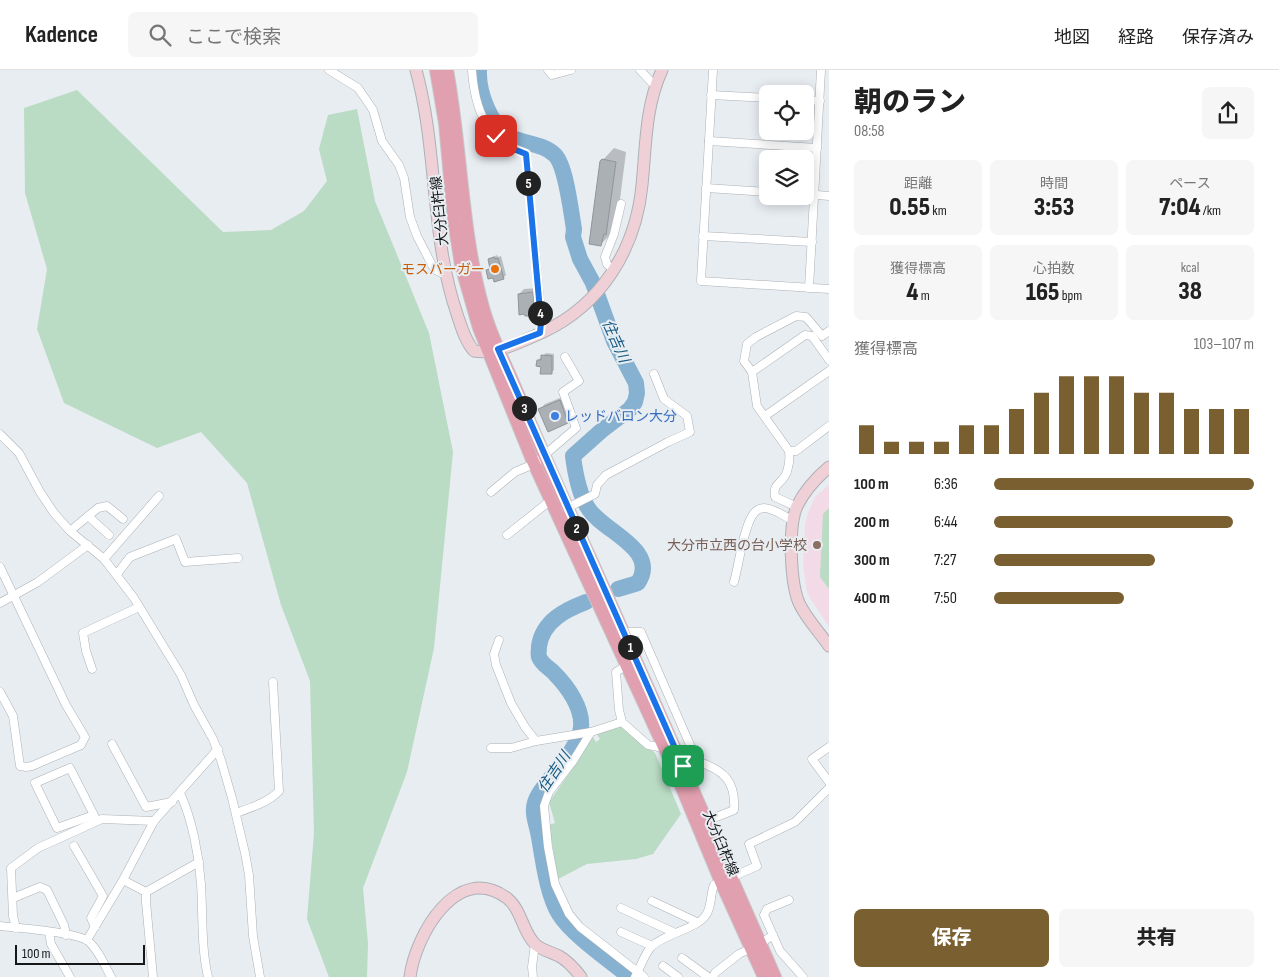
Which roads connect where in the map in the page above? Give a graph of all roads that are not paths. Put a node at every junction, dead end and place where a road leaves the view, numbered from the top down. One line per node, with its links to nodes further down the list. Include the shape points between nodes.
1 (329, 70): 28 (street, via 358,88 373,110 382,140 404,178 410,217 420,242 434,269)
2 (416, 70): 28 (street, via 425,113)
3 (436, 70): 33 (main road, 大分臼杵線, via 461,265 474,312)
4 (447, 70): 33 (main road, 大分臼杵線, via 465,217)
5 (472, 70): 32 (street, via 477,104 486,123 511,148 526,154)
6 (548, 70): 7 (street, via 552,75)
7 (572, 70)
8 (640, 70): 12 (street)
9 (662, 70): 12 (street)
10 (713, 70): 13 (street)
11 (822, 70): 16 (street)
12 (656, 86): 27 (street, via 646,130 638,211 632,235)
13 (711, 95): 14 (street); 17 (street)
14 (759, 98)
15 (814, 101): 16 (street)
16 (820, 101): 18 (street)
17 (709, 141): 18 (street); 19 (street)
18 (817, 148): 21 (street)
19 (706, 188): 20 (street); 25 (street)
20 (759, 191)
21 (814, 195): 22 (street)
22 (829, 196)
23 (621, 204): 27 (street, via 605,258)
24 (814, 205): 26 (street)
25 (704, 236): 26 (street); 29 (street, via 701,281)
26 (812, 242): 29 (street)
27 (614, 271): 32 (street, via 570,317)
28 (445, 275): 33 (street, via 469,346 474,351)
29 (809, 288): 30 (street)
30 (829, 290)
31 (829, 331): 37 (street, via 822,336 806,316 796,316 756,337 747,344 744,361)
32 (540, 333): 33 (street)
33 (493, 350): 43 (main road, 大分臼杵線)
34 (565, 357): 43 (street, via 579,381 563,392 576,428)
35 (829, 360): 37 (street, via 812,336 805,335)
36 (829, 371): 39 (street)
37 (752, 372): 39 (street, via 757,406)
38 (654, 374): 47 (street, via 664,399 687,416 690,432 606,475 591,497)
39 (765, 416): 42 (street)
40 (829, 426): 42 (street, via 796,451)
41 (0, 434): 52 (street, via 19,454 47,504)
42 (789, 451): 48 (street, via 785,475 774,490 776,497)
43 (539, 460): 45 (street, via 515,472); 47 (main road, 大分臼杵線); 47 (main road, 大分臼杵線)
44 (829, 467): 48 (street, via 810,485)
45 (491, 492)
46 (159, 496): 57 (street)
47 (563, 506): 54 (street); 64 (main road, 大分臼杵線)
48 (796, 507): 51 (street)
49 (88, 516): 50 (street, via 107,506); 52 (street); 53 (street)
50 (123, 520)
51 (794, 521): 60 (street, via 769,509 757,510 747,528); 66 (street, via 792,579 800,605)
52 (70, 531): 55 (street)
53 (109, 535)
54 (507, 535)
55 (88, 545): 57 (street); 61 (street, via 51,574)
56 (238, 558): 59 (street, via 185,562 176,539 130,558)
57 (104, 559): 59 (street)
58 (0, 567): 61 (street)
59 (117, 574): 63 (street)
60 (734, 582)
61 (14, 596): 62 (street); 70 (street, via 66,705 85,737 81,745 32,766 20,766 13,716)
62 (0, 602)
63 (139, 607): 68 (street, via 83,633); 76 (street, via 180,675)
64 (620, 636): 67 (main road, 大分臼杵線); 86 (street, via 641,632 697,761 713,766 728,779 735,795 734,810)
65 (499, 640): 73 (street, via 494,654 496,665 511,703)
66 (829, 646)
67 (631, 662): 71 (street, via 616,672); 78 (main road, 大分臼杵線); 86 (main road, 大分臼杵線)
68 (92, 669)
69 (273, 682): 83 (street, via 279,791)
70 (0, 692)
71 (622, 722): 72 (street); 78 (street, via 648,745)
72 (588, 732): 73 (street); 111 (street, via 573,761 549,792 544,806 555,884 569,914 580,927)
73 (536, 740): 77 (street, via 511,748)
74 (112, 744): 82 (street, via 146,807)
75 (829, 747): 79 (street, via 812,759)
76 (218, 748): 81 (street); 83 (street)
77 (491, 748)
78 (664, 748): 86 (main road, 大分臼杵線)
79 (829, 782)
80 (829, 788): 90 (street, via 795,822 749,844 757,866)
81 (180, 793): 82 (street); 88 (street)
82 (172, 802): 85 (street)
83 (236, 813): 116 (street, via 248,875)
84 (96, 818): 84 (street, via 70,768 35,783 57,828); 85 (street); 92 (street, via 38,848 11,868)
85 (154, 821): 89 (street)
86 (702, 823): 90 (main road, 大分臼杵線)
87 (74, 846): 98 (street, via 103,896 91,918)
88 (199, 862): 91 (street); 115 (street, via 204,960)
89 (123, 880): 91 (street); 98 (street)
90 (726, 880): 96 (street, via 714,885 707,914); 108 (main road, 大分臼杵線)
91 (146, 892): 114 (street)
92 (13, 898): 99 (street); 103 (street, via 40,887 47,890)
93 (789, 900): 104 (street, via 767,909 764,914)
94 (652, 901): 96 (street)
95 (621, 908): 102 (street)
96 (697, 922): 102 (street)
97 (0, 926): 99 (street)
98 (95, 927): 105 (street)
99 (16, 928): 100 (street)
100 (49, 932): 103 (street); 112 (street, via 51,944)
101 (621, 932): 107 (street)
102 (675, 933): 107 (street)
103 (66, 934): 105 (street)
104 (773, 935): 108 (street); 125 (street, via 782,954)
105 (87, 940): 113 (street)
106 (535, 944): 117 (street, via 508,900 488,890 469,890 447,903 425,931 413,959); 118 (street); 119 (street, via 564,959)
107 (652, 946): 111 (street)
108 (756, 946): 122 (street, via 739,954); 123 (main road, 大分臼杵線); 124 (main road, 大分臼杵線)
109 (682, 958): 121 (street)
110 (663, 966): 120 (street)
111 (639, 975)
112 (70, 977)
113 (111, 977)
114 (154, 977)
115 (208, 977)
116 (260, 977)
117 (410, 977)
118 (533, 977)
119 (581, 977)
120 (678, 977)
121 (708, 977)
122 (713, 977)
123 (764, 977)
124 (775, 977)
125 (803, 977)

